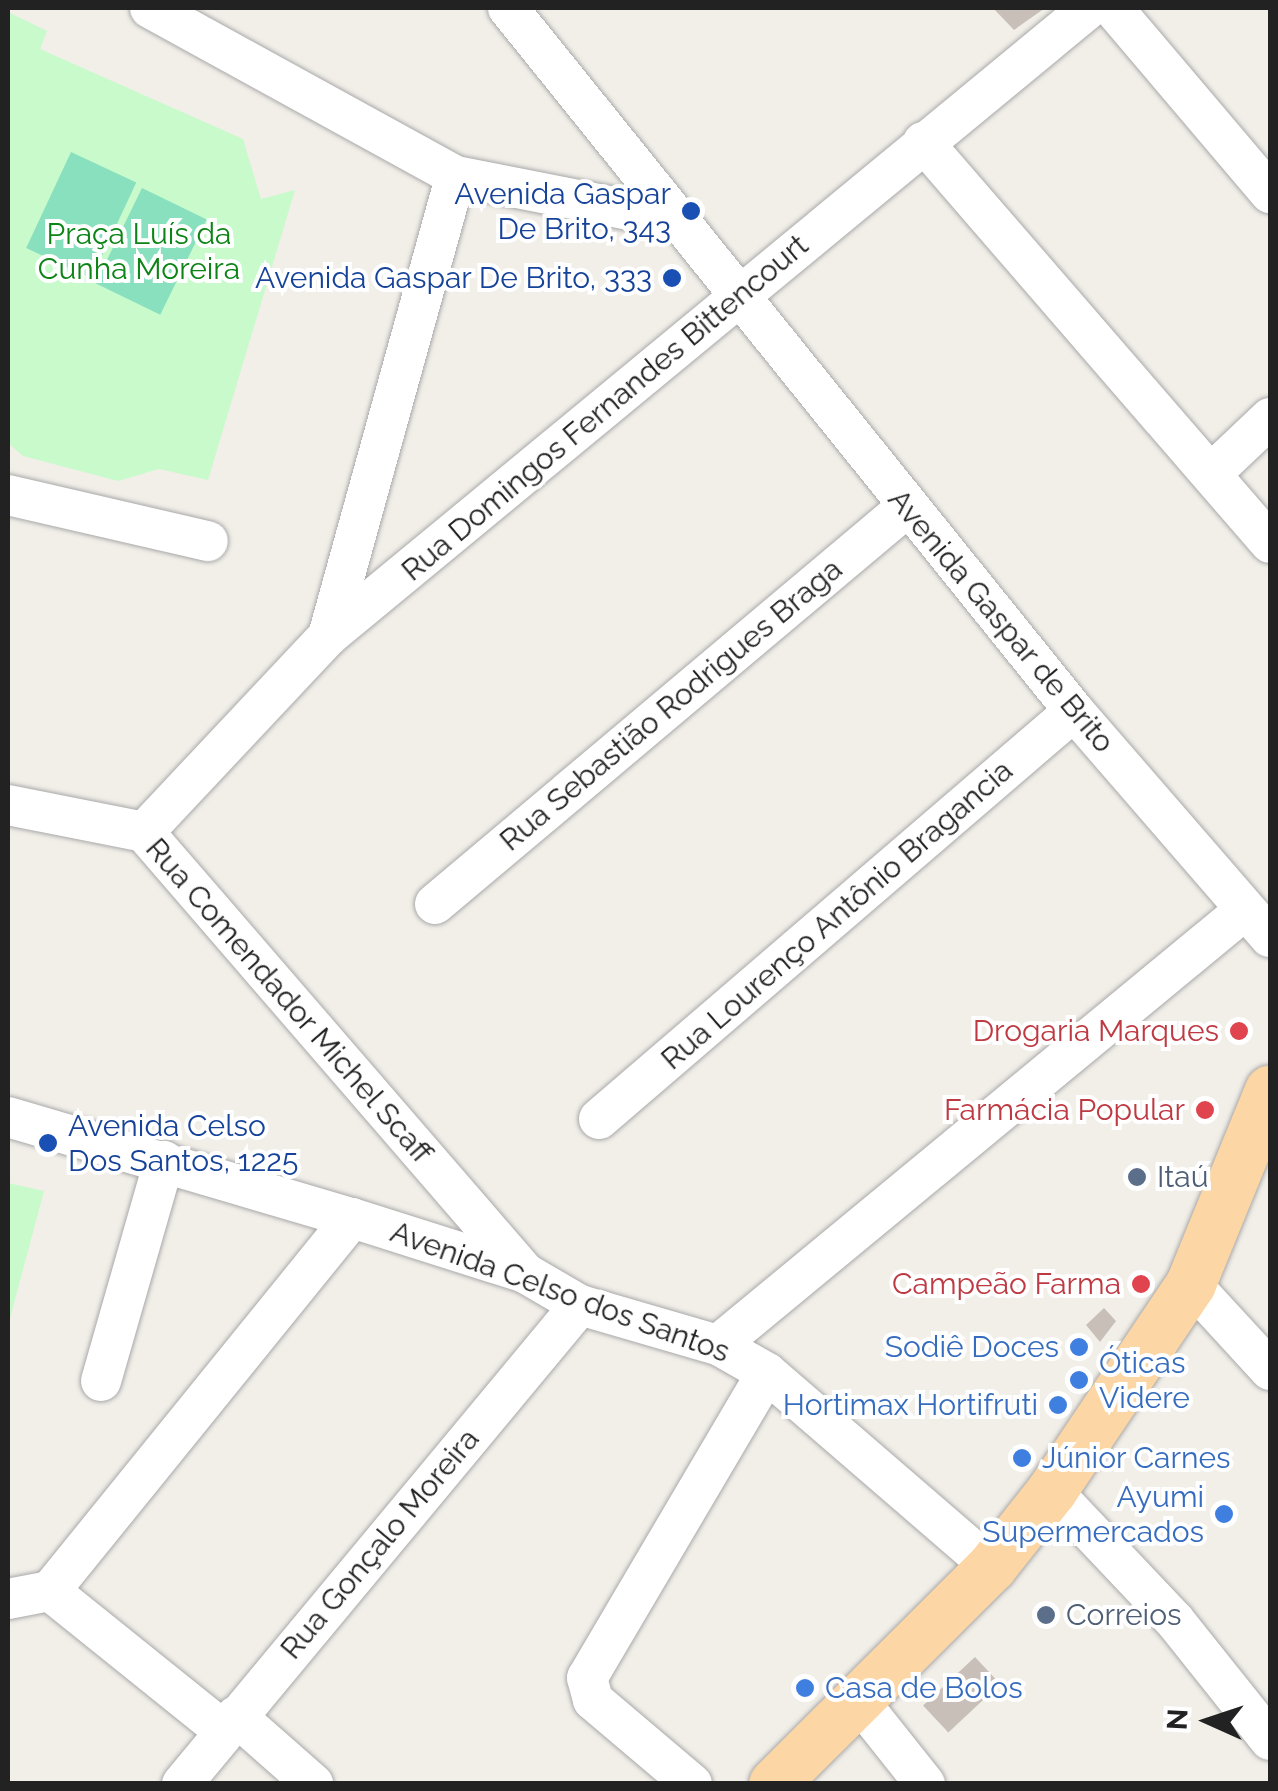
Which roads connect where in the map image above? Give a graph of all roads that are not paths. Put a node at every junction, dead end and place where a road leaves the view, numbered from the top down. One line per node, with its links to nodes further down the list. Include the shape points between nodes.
1 (150, 8): 5 (street)
2 (508, 8): 9 (street, Avenida Gaspar de Brito)
3 (1089, 8): 6 (street, Rua Domingos Fernandes Bittencourt)
4 (1112, 8): 8 (street)
5 (194, 17): 7 (street)
6 (923, 142): 10 (street, Rua Domingos Fernandes Bittencourt); 12 (street)
7 (456, 176): 9 (street); 17 (street)
8 (1270, 192)
9 (672, 218): 10 (street, Avenida Gaspar de Brito)
10 (737, 300): 14 (street, Avenida Gaspar de Brito); 17 (street, Rua Domingos Fernandes Bittencourt)
11 (1270, 418): 12 (street)
12 (1212, 473): 16 (street)
13 (8, 495): 15 (street)
14 (907, 507): 18 (street, Avenida Gaspar de Brito); 21 (street, Rua Sebastião Rodrigues Braga)
15 (208, 541)
16 (1270, 542)
17 (328, 636): 20 (street, Rua Domingos Fernandes Bittencourt)
18 (1074, 712): 22 (street, Avenida Gaspar de Brito); 25 (street, Rua Lourenço Antônio Bragancia)
19 (8, 804): 20 (street, Rua Comendador Michel Scaff)
20 (144, 832): 28 (street, Rua Comendador Michel Scaff)
21 (435, 904)
22 (1258, 924): 31 (street)
23 (1270, 1090): 29 (main road)
24 (8, 1117): 26 (street, Avenida Celso dos Santos)
25 (599, 1120)
26 (164, 1162): 27 (street, Avenida Celso dos Santos); 34 (street)
27 (352, 1218): 28 (street, Avenida Celso dos Santos); 37 (street)
28 (526, 1274): 30 (street, Avenida Celso dos Santos)
29 (1191, 1284): 32 (street); 35 (main road)
30 (580, 1305): 31 (street, Avenida Celso dos Santos); 40 (street, Rua Gonçalo Moreira)
31 (718, 1344): 33 (street, Avenida Celso dos Santos)
32 (1270, 1370)
33 (767, 1373): 36 (street, Avenida Celso dos Santos); 44 (street, via 588,1678 593,1700)
34 (100, 1380)
35 (1052, 1492): 36 (main road); 41 (street, via 1174,1621)
36 (992, 1567): 39 (main road)
37 (50, 1591): 38 (street); 40 (street)
38 (8, 1599)
39 (859, 1701): 45 (main road); 46 (street)
40 (230, 1724): 42 (street, Rua Gonçalo Moreira); 43 (street)
41 (1270, 1740)
42 (182, 1784)
43 (313, 1784)
44 (692, 1784)
45 (774, 1784)
46 (926, 1784)

